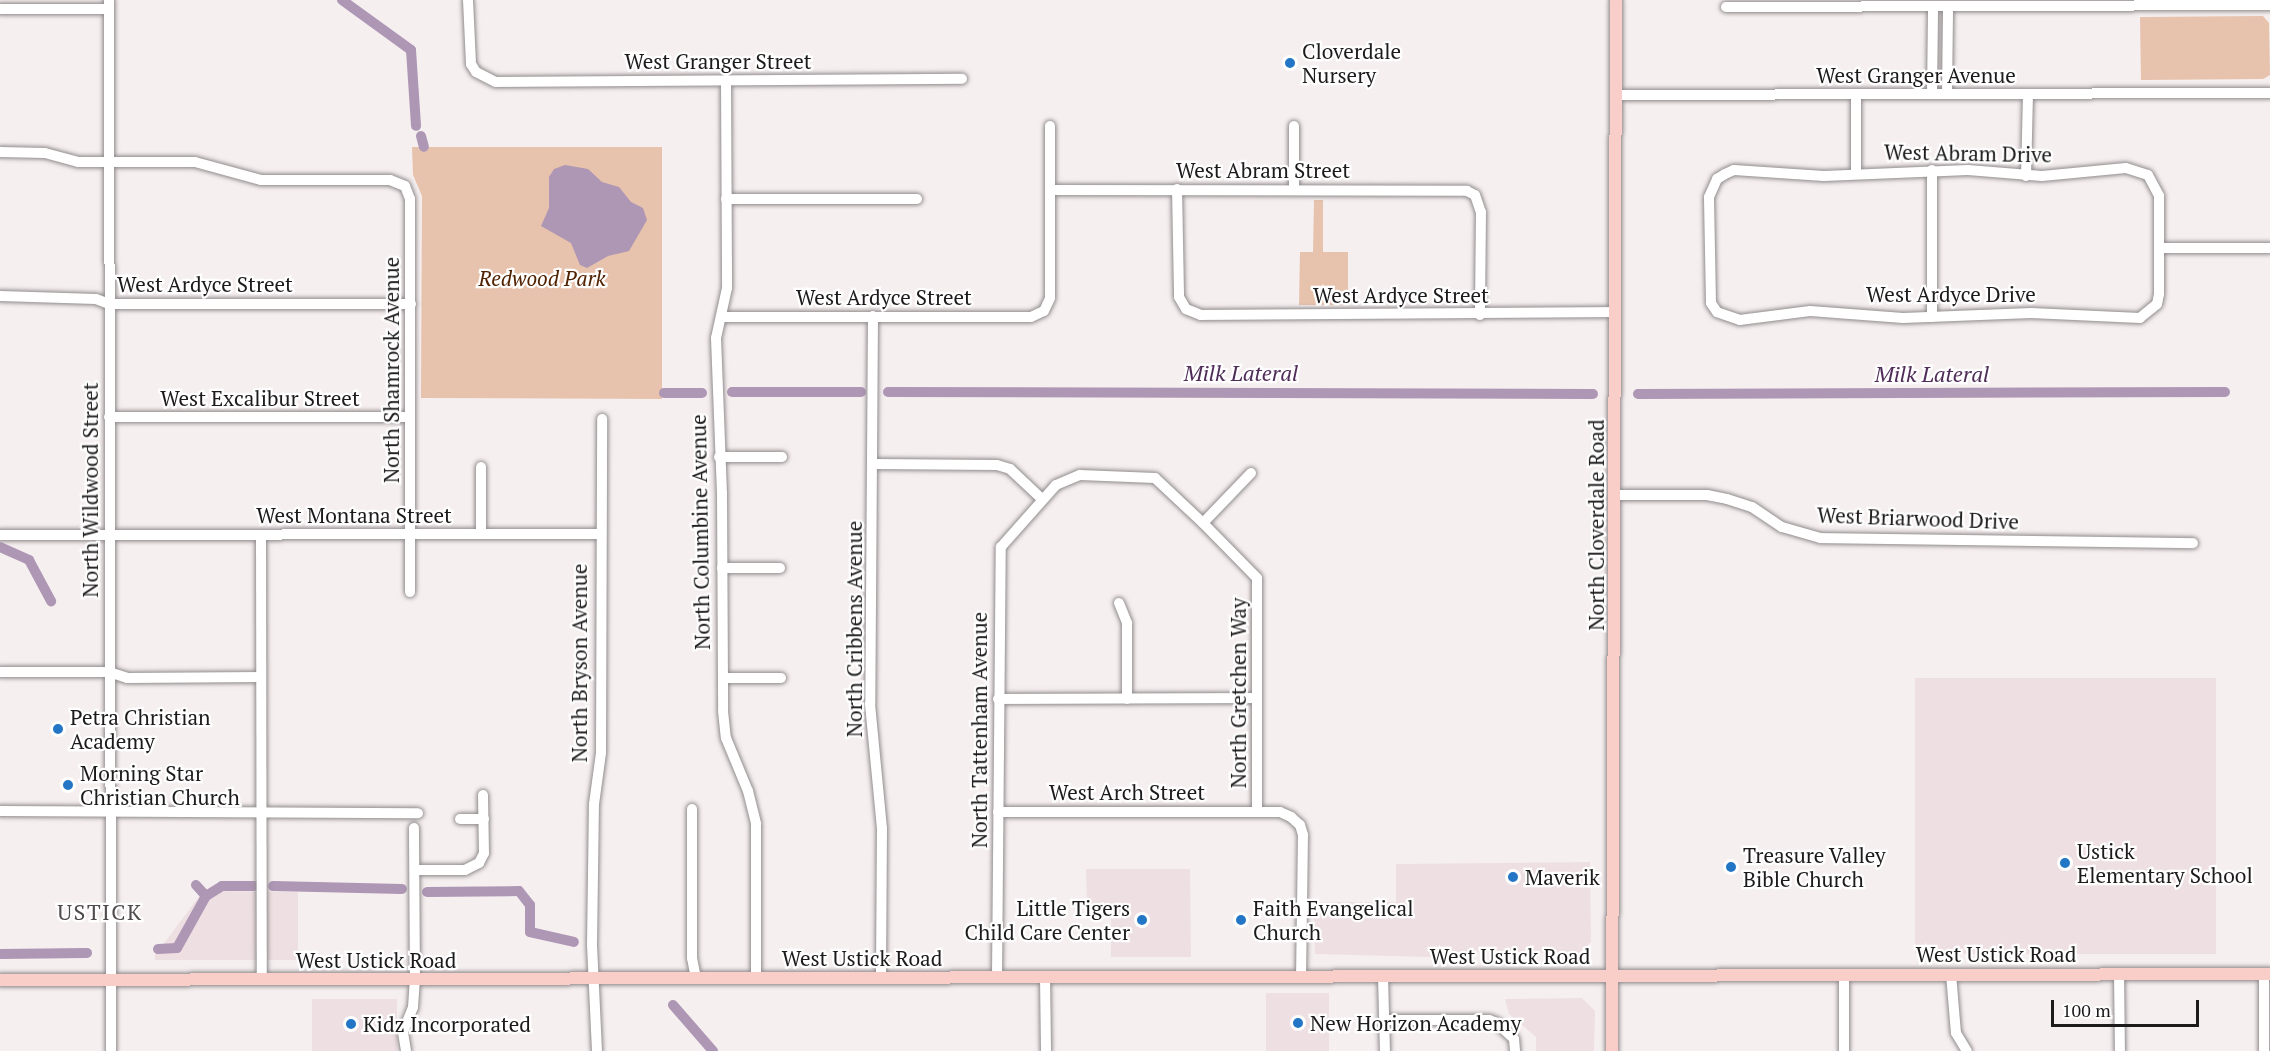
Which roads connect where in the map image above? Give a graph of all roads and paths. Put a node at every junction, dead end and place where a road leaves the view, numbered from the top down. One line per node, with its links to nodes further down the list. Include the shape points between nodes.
1 (468, 0): 13 (street, West Granger Street, via 469,55 476,72 496,81)
2 (1616, 0): 19 (main road, North Cloverdale Road)
3 (1799, 3): 8 (street); 10 (street)
4 (2024, 3): 5 (street); 9 (street)
5 (2153, 3): 7 (street)
6 (109, 4): 11 (street); 23 (street, North Wildwood Street)
7 (2270, 5)
8 (1933, 6): 9 (street); 16 (street)
9 (1947, 6): 17 (street)
10 (1726, 7)
11 (0, 9)
12 (962, 79): 13 (street, West Granger Street)
13 (726, 80): 30 (street, North Columbine Avenue)
14 (2270, 93): 18 (street, West Granger Avenue)
15 (1856, 94): 16 (street, West Granger Avenue); 19 (street, West Granger Avenue); 25 (street)
16 (1932, 94): 17 (street, West Granger Avenue)
17 (1947, 94): 18 (street, West Granger Avenue)
18 (2028, 94): 26 (street)
19 (1616, 95): 37 (main road, North Cloverdale Road)
20 (1050, 126): 29 (street)
21 (1294, 126): 28 (street)
22 (0, 153): 23 (street, via 45,153 78,162)
23 (109, 161): 35 (street, North Wildwood Street); 36 (street, North Shamrock Avenue, via 195,162 261,180 390,180 405,186 410,199)
24 (1932, 170): 25 (street, West Abram Drive); 26 (street, West Abram Drive); 42 (street)
25 (1856, 172): 38 (street, West Abram Drive, via 1824,176 1734,171 1717,179 1709,197 1708,280 1711,303)
26 (2026, 176): 32 (street, West Abram Drive, via 2126,168 2148,175 2158,196)
27 (1177, 189): 28 (street, West Abram Street); 29 (street, West Abram Street); 39 (street, West Ardyce Street, via 1179,297 1186,309 1201,315)
28 (1294, 189): 39 (street, West Abram Street, via 1459,189 1475,195 1481,212)
29 (1050, 190): 40 (street, West Ardyce Street, via 1050,298 1044,311 1031,317)
30 (726, 199): 31 (street); 41 (street, North Columbine Avenue, via 726,288)
31 (917, 199)
32 (2159, 248): 33 (street); 42 (street, West Ardyce Drive, via 2159,294 2150,312 2130,320 2039,314)
33 (2270, 248)
34 (0, 296): 35 (street, West Ardyce Street, via 96,299)
35 (109, 304): 36 (street, West Ardyce Street); 43 (street, North Wildwood Street)
36 (411, 304): 44 (street, North Shamrock Avenue)
37 (1616, 312): 39 (street, West Ardyce Street); 51 (main road, North Cloverdale Road)
38 (1717, 312): 42 (street, West Ardyce Drive, via 1740,320 1810,311)
39 (1480, 315)
40 (873, 316): 41 (street, West Ardyce Street); 48 (street, North Cribbens Avenue)
41 (722, 317): 46 (street, North Columbine Avenue, via 716,338)
42 (1932, 317)
43 (109, 417): 44 (street, West Excalibur Street); 59 (street, North Wildwood Street)
44 (410, 417): 57 (street, North Shamrock Avenue)
45 (602, 419): 55 (street, North Bryson Avenue)
46 (719, 457): 47 (street); 61 (street, North Columbine Avenue)
47 (782, 457)
48 (873, 464): 52 (street, via 997,465 1010,469); 95 (street, North Cribbens Avenue, via 870,704 882,828)
49 (481, 467): 54 (street)
50 (1251, 473): 53 (street)
51 (1615, 495): 60 (street, West Briarwood Drive, via 1707,495 1727,499 1752,507 1782,527 1820,538); 89 (main road, North Cloverdale Road)
52 (1042, 499): 53 (street, North Tattenham Avenue, via 1056,485 1080,475 1142,475 1165,485); 71 (street, North Tattenham Avenue, via 1001,547)
53 (1203, 523): 70 (street, North Gretchen Way, via 1257,578)
54 (481, 534): 55 (street, West Montana Street); 57 (street, West Montana Street)
55 (599, 534): 96 (street, North Bryson Avenue, via 602,753 594,804)
56 (261, 535): 57 (street, West Montana Street); 59 (street, West Montana Street); 67 (street)
57 (410, 535): 63 (street, North Shamrock Avenue)
58 (0, 536): 59 (street, West Montana Street)
59 (109, 536): 66 (street, North Wildwood Street)
60 (2193, 543)
61 (722, 568): 62 (street); 68 (street, North Columbine Avenue)
62 (780, 568)
63 (410, 592)
64 (1119, 603): 72 (street, via 1127,623)
65 (0, 672): 66 (street)
66 (110, 672): 67 (street, via 127,678); 80 (street, North Wildwood Street)
67 (261, 677): 78 (street)
68 (723, 678): 69 (street); 94 (street, North Columbine Avenue, via 726,738 748,791 756,824)
69 (781, 678)
70 (1257, 698): 72 (street); 77 (street, North Gretchen Way)
71 (998, 699): 72 (street); 76 (street, North Tattenham Avenue)
72 (1127, 699)
73 (483, 795): 82 (street)
74 (692, 809): 97 (street, via 692,958)
75 (0, 811): 80 (street)
76 (998, 812): 77 (street, West Arch Street); 92 (street, North Tattenham Avenue)
77 (1257, 812): 90 (street, West Arch Street, via 1280,812 1291,817 1300,825 1303,835)
78 (262, 813): 79 (street); 80 (street); 100 (street)
79 (418, 813)
80 (110, 815): 99 (street, North Wildwood Street)
81 (460, 819): 82 (street)
82 (484, 819): 84 (street, via 484,853 473,868)
83 (414, 828): 84 (street)
84 (415, 870): 101 (street)
85 (1844, 974): 86 (main road, West Ustick Road); 89 (main road, West Ustick Road); 110 (street)
86 (1952, 974): 87 (main road, West Ustick Road); 111 (street, via 1956,1034)
87 (2119, 974): 88 (main road, West Ustick Road); 112 (street)
88 (2267, 974): 113 (street)
89 (1614, 975): 91 (main road, West Ustick Road); 109 (main road, North Cloverdale Road)
90 (1301, 976): 91 (main road, West Ustick Road); 93 (main road, West Ustick Road)
91 (1383, 976): 102 (street)
92 (997, 977): 93 (main road, West Ustick Road); 95 (main road, West Ustick Road)
93 (1045, 977): 106 (street)
94 (756, 978): 95 (main road, West Ustick Road); 97 (main road, West Ustick Road)
95 (881, 978)
96 (595, 979): 97 (main road, West Ustick Road); 101 (main road, West Ustick Road); 105 (street, North Bryson Avenue)
97 (696, 979)
98 (0, 980): 99 (main road, West Ustick Road)
99 (111, 980): 100 (main road, West Ustick Road); 103 (street, North Wildwood Street)
100 (262, 980): 101 (main road, West Ustick Road)
101 (414, 980): 104 (street, via 413,1006 403,1032)
102 (1384, 1020): 107 (street); 108 (street, via 1490,1020 1514,1039)
103 (111, 1051)
104 (406, 1051)
105 (597, 1051)
106 (1046, 1051)
107 (1385, 1051)
108 (1515, 1051)
109 (1612, 1051)
110 (1844, 1051)
111 (1966, 1051)
112 (2120, 1051)
113 (2264, 1051)

